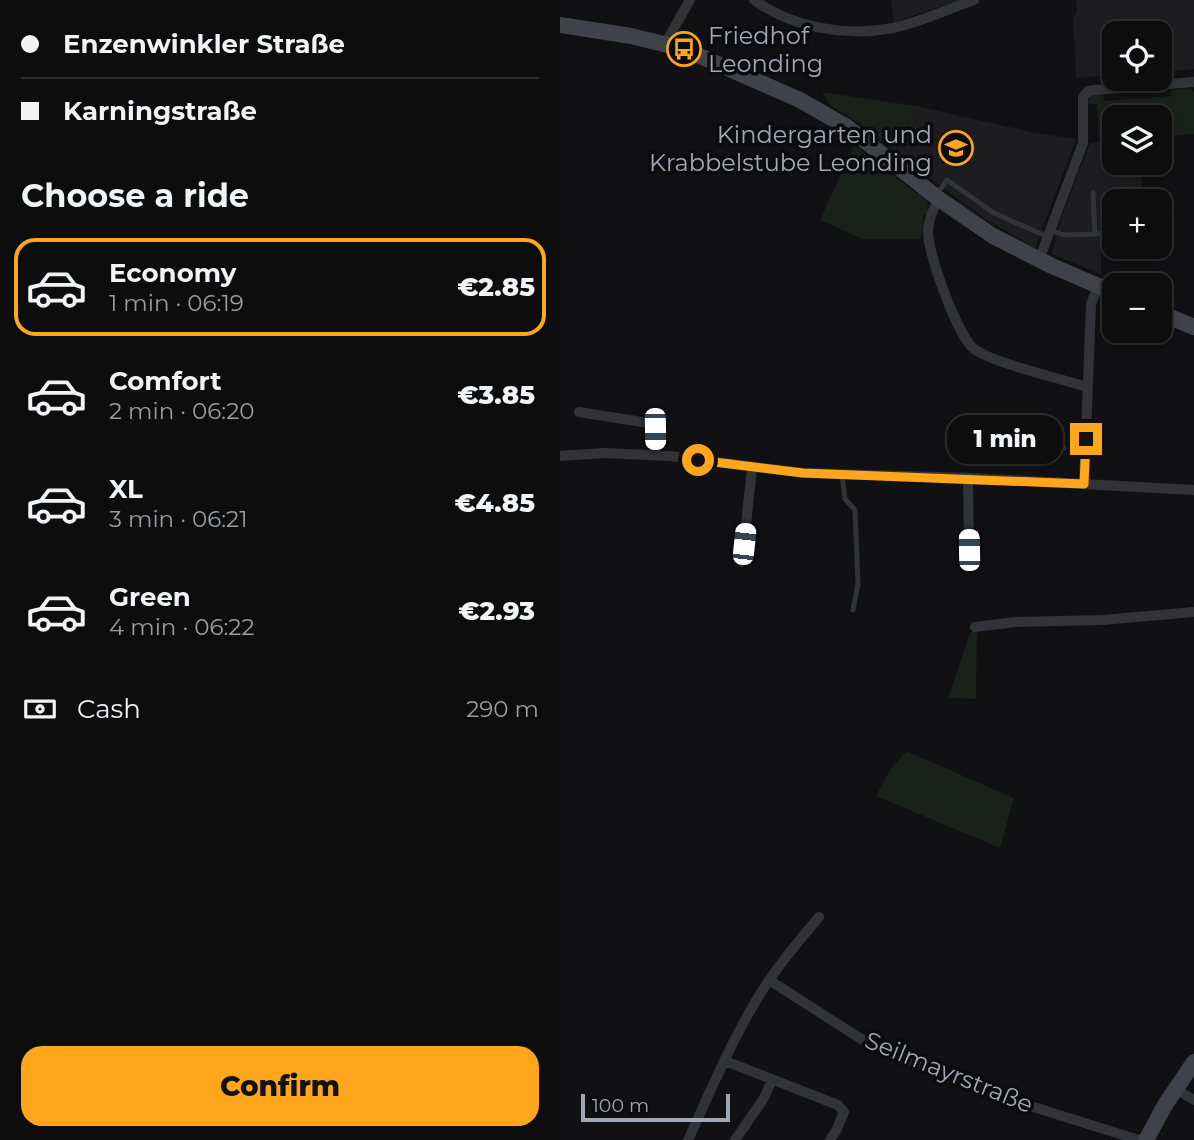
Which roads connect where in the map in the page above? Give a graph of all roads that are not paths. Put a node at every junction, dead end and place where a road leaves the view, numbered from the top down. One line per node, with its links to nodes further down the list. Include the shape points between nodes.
1 (690, 0): 5 (street)
2 (754, 0): 3 (street, via 779,16 810,26 856,32 895,27)
3 (974, 0)
4 (560, 25): 5 (street)
5 (666, 44): 8 (street, via 837,120)
6 (1194, 82): 9 (street, via 1085,93 1083,144)
7 (1093, 193): 10 (lane)
8 (937, 198): 9 (lane, via 947,180 994,213); 12 (street, via 986,232); 17 (street, via 928,228 931,253 956,322 972,347)
9 (1049, 233): 10 (lane); 12 (street)
10 (1095, 234): 11 (lane)
11 (1102, 234)
12 (1039, 260): 13 (street)
13 (1098, 286): 14 (street); 17 (street, via 1091,304)
14 (1102, 288)
15 (1172, 318): 16 (street)
16 (1194, 327)
17 (1087, 387): 26 (street)
18 (579, 412): 21 (street, via 648,423 655,429)
19 (997, 444): 20 (lane)
20 (1066, 448)
21 (656, 455): 22 (street); 23 (street)
22 (560, 456)
23 (752, 468): 24 (street); 29 (street)
24 (842, 475): 25 (street); 30 (lane, via 845,499 855,510 858,584)
25 (968, 478): 26 (street); 28 (street)
26 (1084, 484): 27 (street)
27 (1194, 490)
28 (969, 550)
29 (742, 562)
30 (853, 610)
31 (1194, 612): 32 (street)
32 (975, 627)
33 (819, 917): 34 (street)
34 (769, 980): 35 (street); 43 (street, Seilmayrstraße, via 869,1044 986,1092)
35 (724, 1061): 37 (street); 40 (street)
36 (1194, 1062): 38 (street)
37 (772, 1080): 41 (street); 42 (street, via 842,1108)
38 (1175, 1088): 39 (street); 44 (street)
39 (1194, 1100)
40 (688, 1140)
41 (735, 1140)
42 (830, 1140)
43 (1139, 1140)
44 (1146, 1140)

